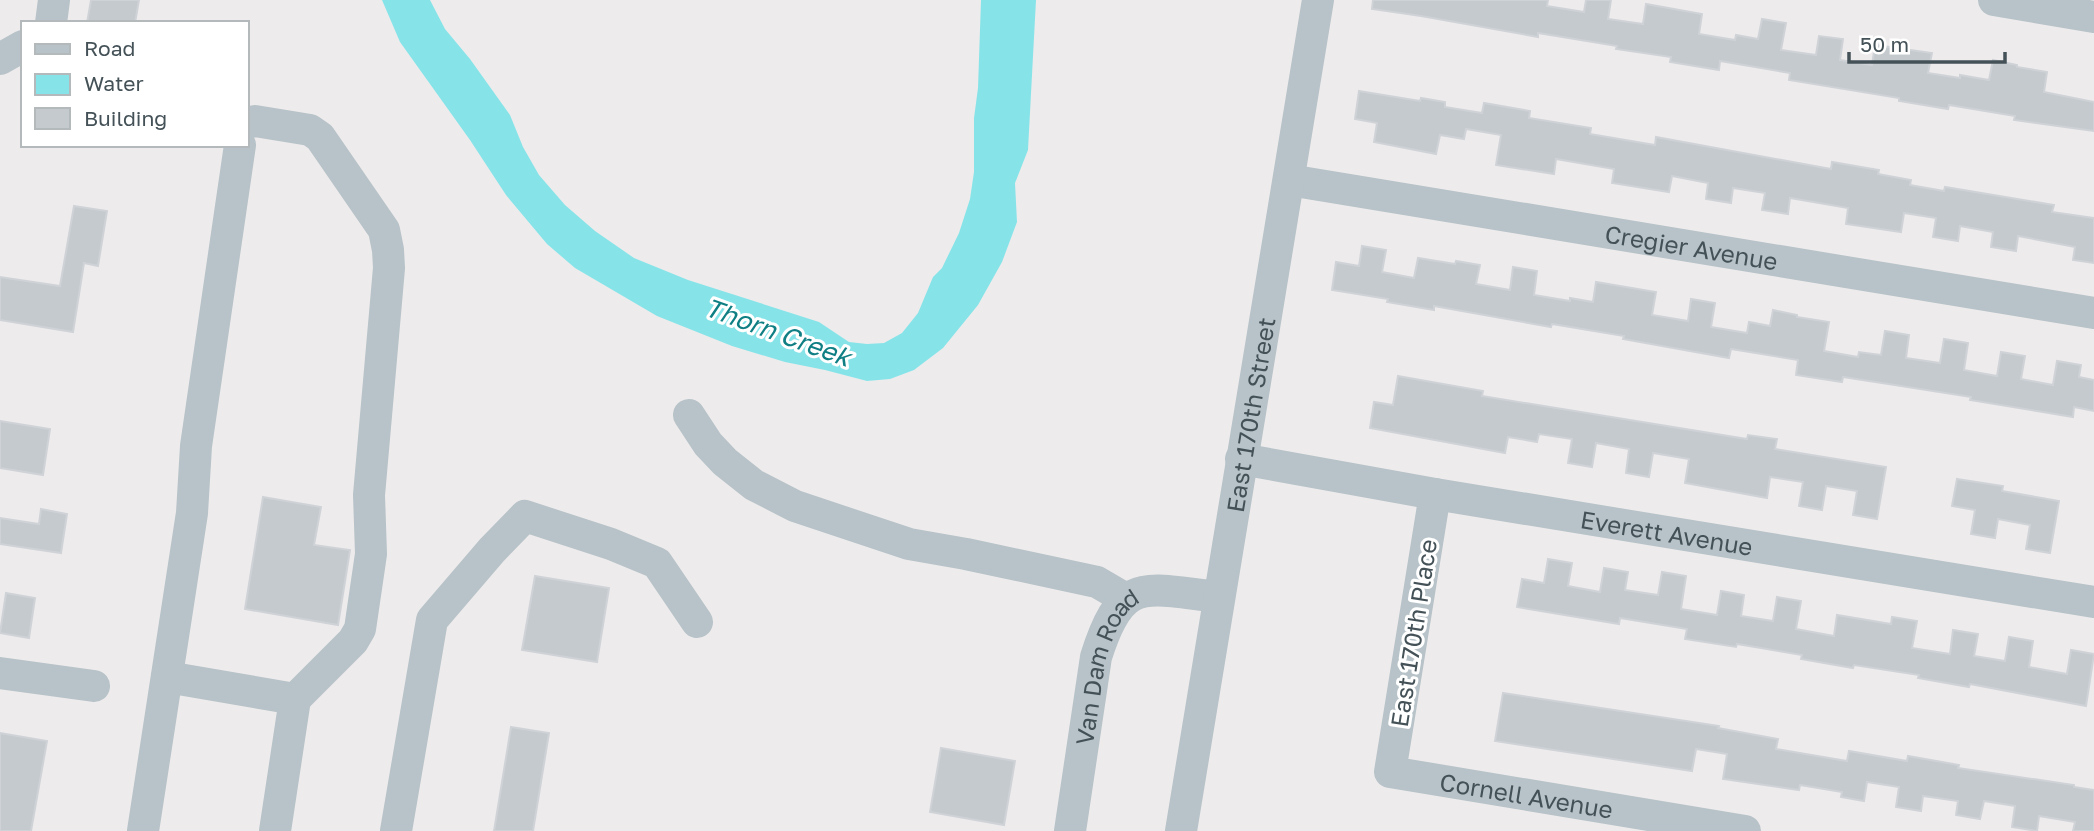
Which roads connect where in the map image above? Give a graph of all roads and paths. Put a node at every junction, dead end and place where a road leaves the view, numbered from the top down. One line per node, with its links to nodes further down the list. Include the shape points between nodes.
1 (54, 0): 5 (street)
2 (1318, 0): 10 (street, East 170th Street)
3 (1994, 0): 4 (street)
4 (2094, 16)
5 (51, 21)
6 (21, 47): 7 (street)
7 (0, 58)
8 (248, 123): 22 (street, via 310,130 320,137 384,230 388,250 369,495 371,554 360,628 353,641)
9 (240, 147): 20 (street)
10 (1289, 180): 11 (street, Cregier Avenue); 13 (street, East 170th Street)
11 (2094, 313)
12 (689, 415): 16 (street, via 725,462 754,485 795,506 909,544 1097,582)
13 (1241, 459): 14 (street, Everett Avenue); 15 (street, East 170th Street)
14 (1435, 494): 17 (street, Everett Avenue); 23 (street, East 170th Place)
15 (1219, 597): 16 (street, Van Dam Road, via 1154,590 1139,591); 28 (street, East 170th Street)
16 (1126, 599): 27 (street, Van Dam Road, via 1105,630 1096,657)
17 (2094, 602)
18 (697, 622): 26 (street, via 657,563 526,516 432,620)
19 (0, 673): 21 (street)
20 (167, 677): 22 (street); 24 (street)
21 (94, 687)
22 (295, 699): 25 (street)
23 (1390, 772): 29 (street, Cornell Avenue)
24 (143, 831)
25 (275, 831)
26 (396, 831)
27 (1070, 831)
28 (1181, 831)
29 (1745, 831)

